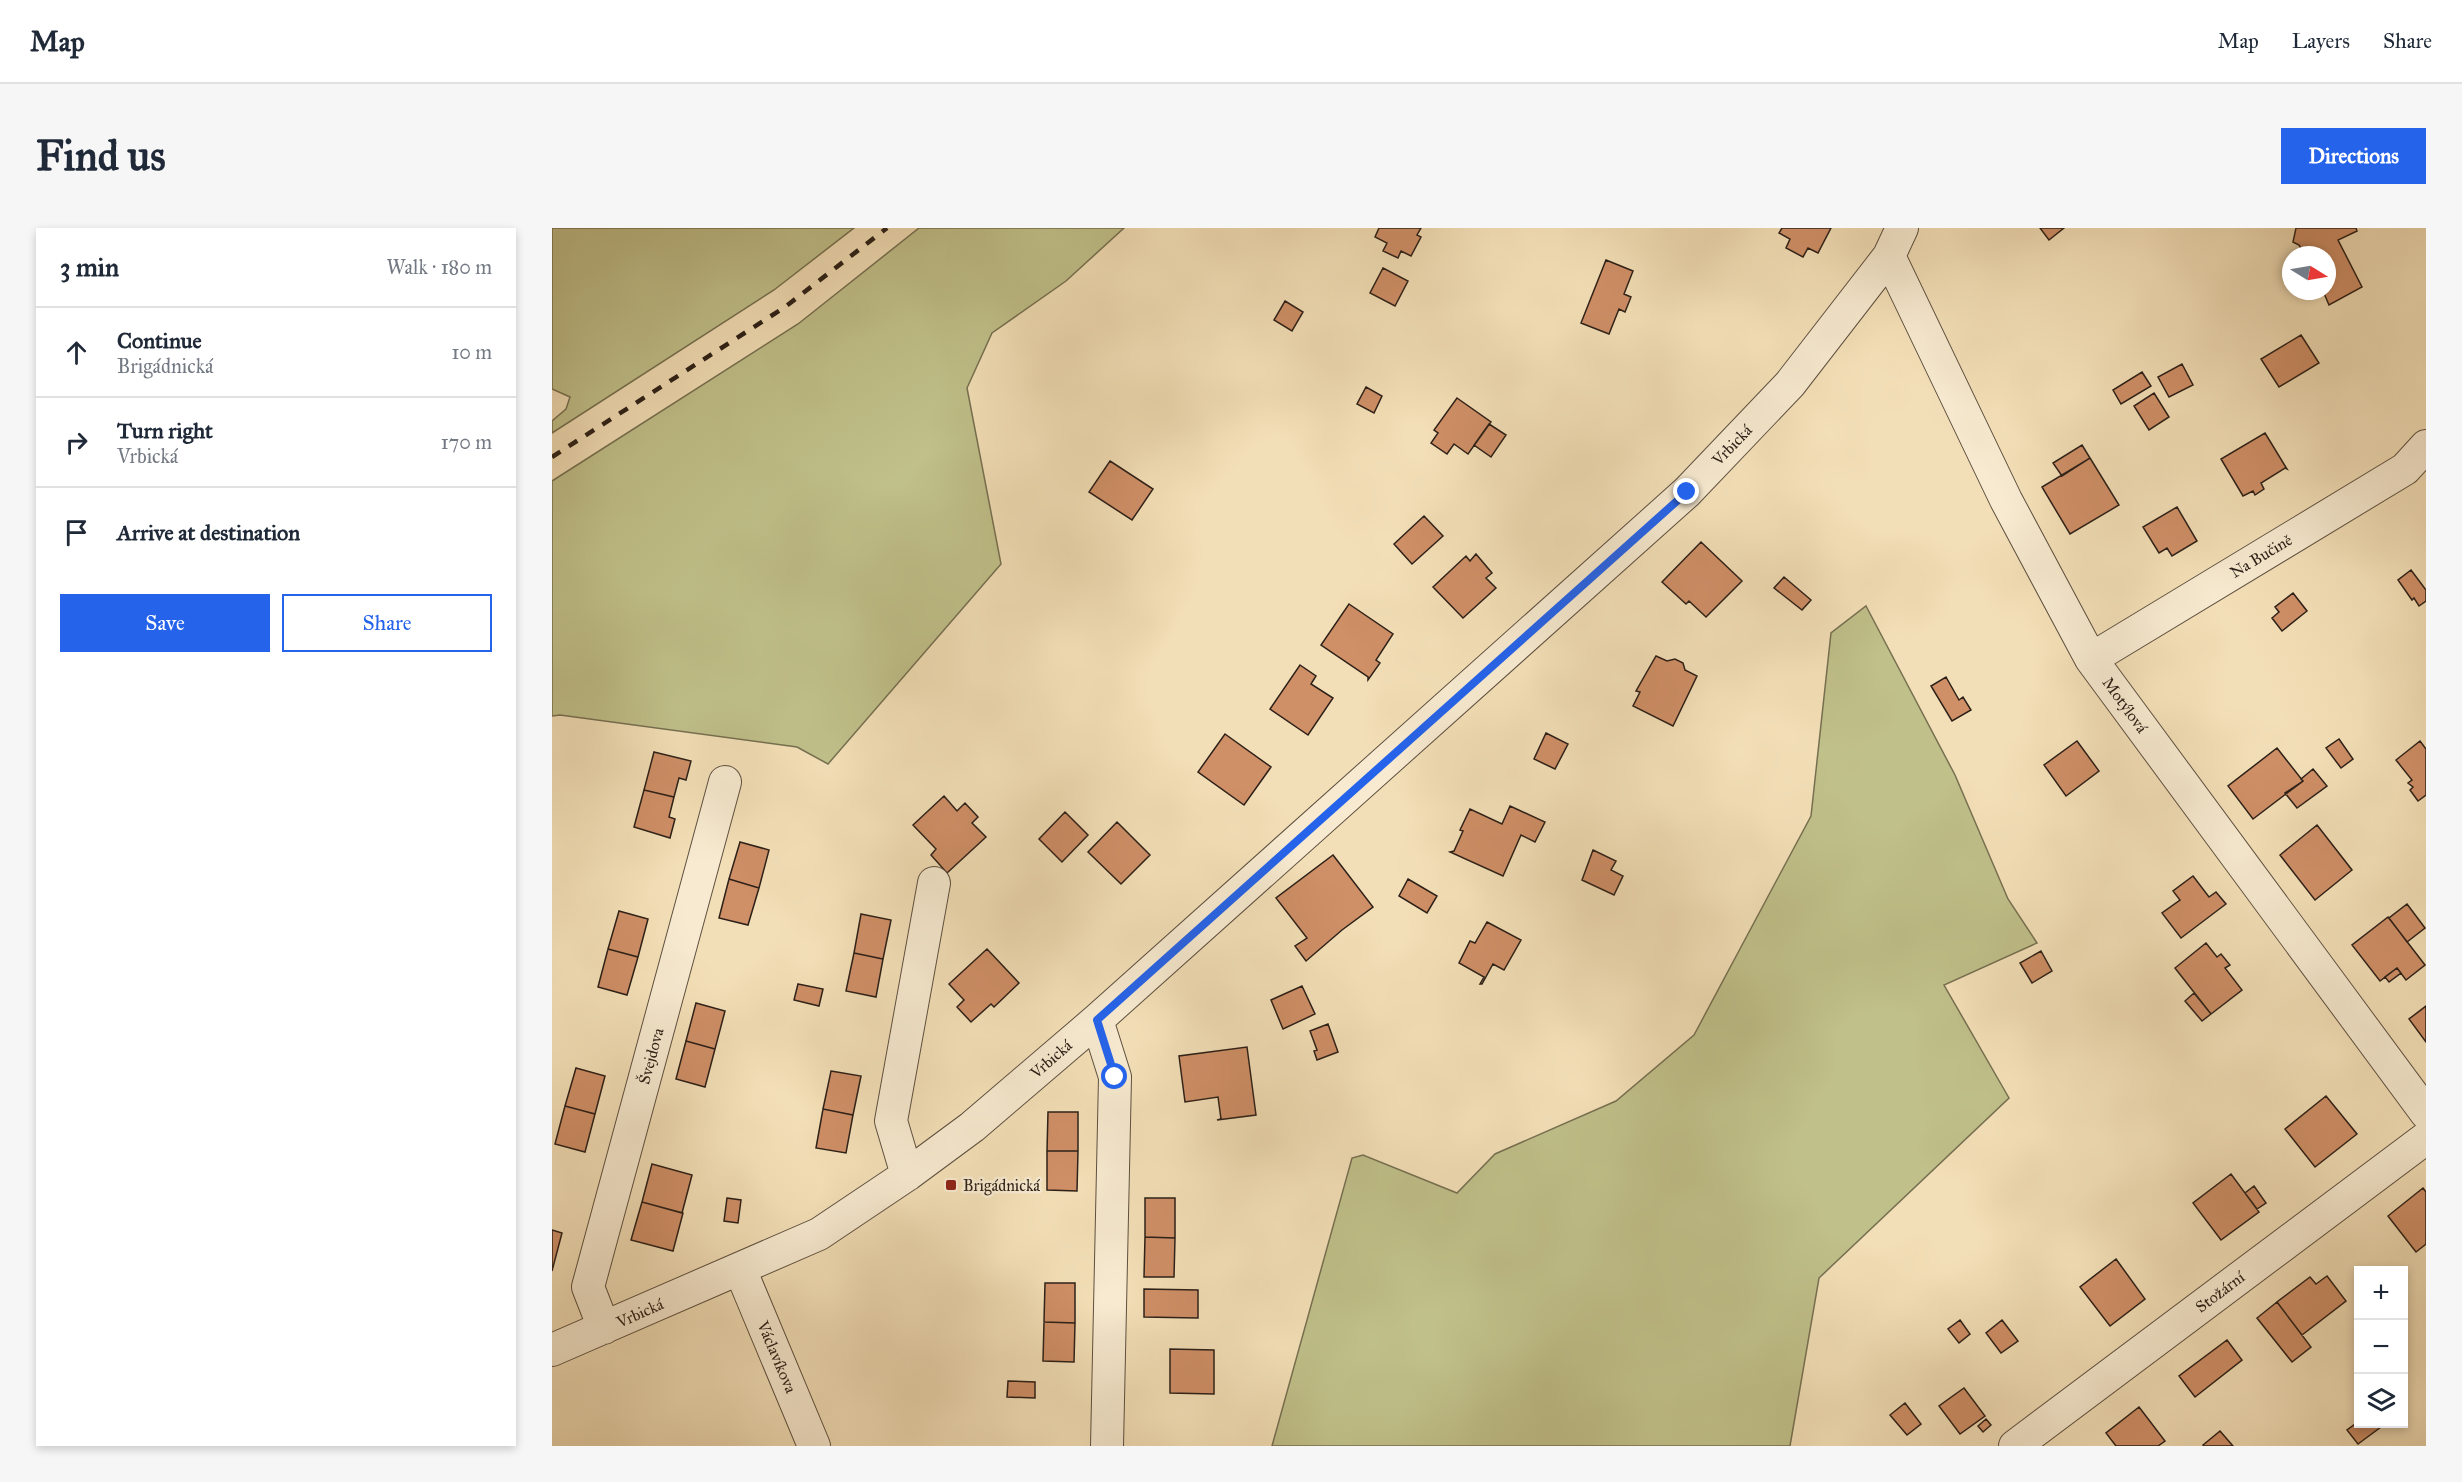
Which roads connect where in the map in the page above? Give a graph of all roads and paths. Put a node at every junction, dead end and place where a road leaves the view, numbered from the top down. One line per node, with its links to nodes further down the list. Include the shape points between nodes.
1 (1902, 228): 2 (street, Vrbická)
2 (1889, 256): 4 (street, Motýlová, via 2006,500); 7 (street, Vrbická, via 1790,384 1687,492)
3 (2426, 446): 4 (street, Na Bučině, via 2404,469)
4 (2091, 659): 8 (street, Motýlová)
5 (725, 782): 12 (street, Švejdova, via 588,1287)
6 (934, 883): 10 (street, via 891,1121)
7 (1097, 1020): 10 (street, Vrbická, via 972,1127); 15 (street, via 1115,1077)
8 (2426, 1113)
9 (2426, 1138): 16 (street, Stožární)
10 (907, 1175): 11 (street, Vrbická, via 819,1234)
11 (740, 1269): 12 (street, Vrbická); 14 (street, Václavíkova)
12 (604, 1328): 13 (street, Vrbická)
13 (552, 1350)
14 (814, 1446)
15 (1107, 1446)
16 (2015, 1446)

